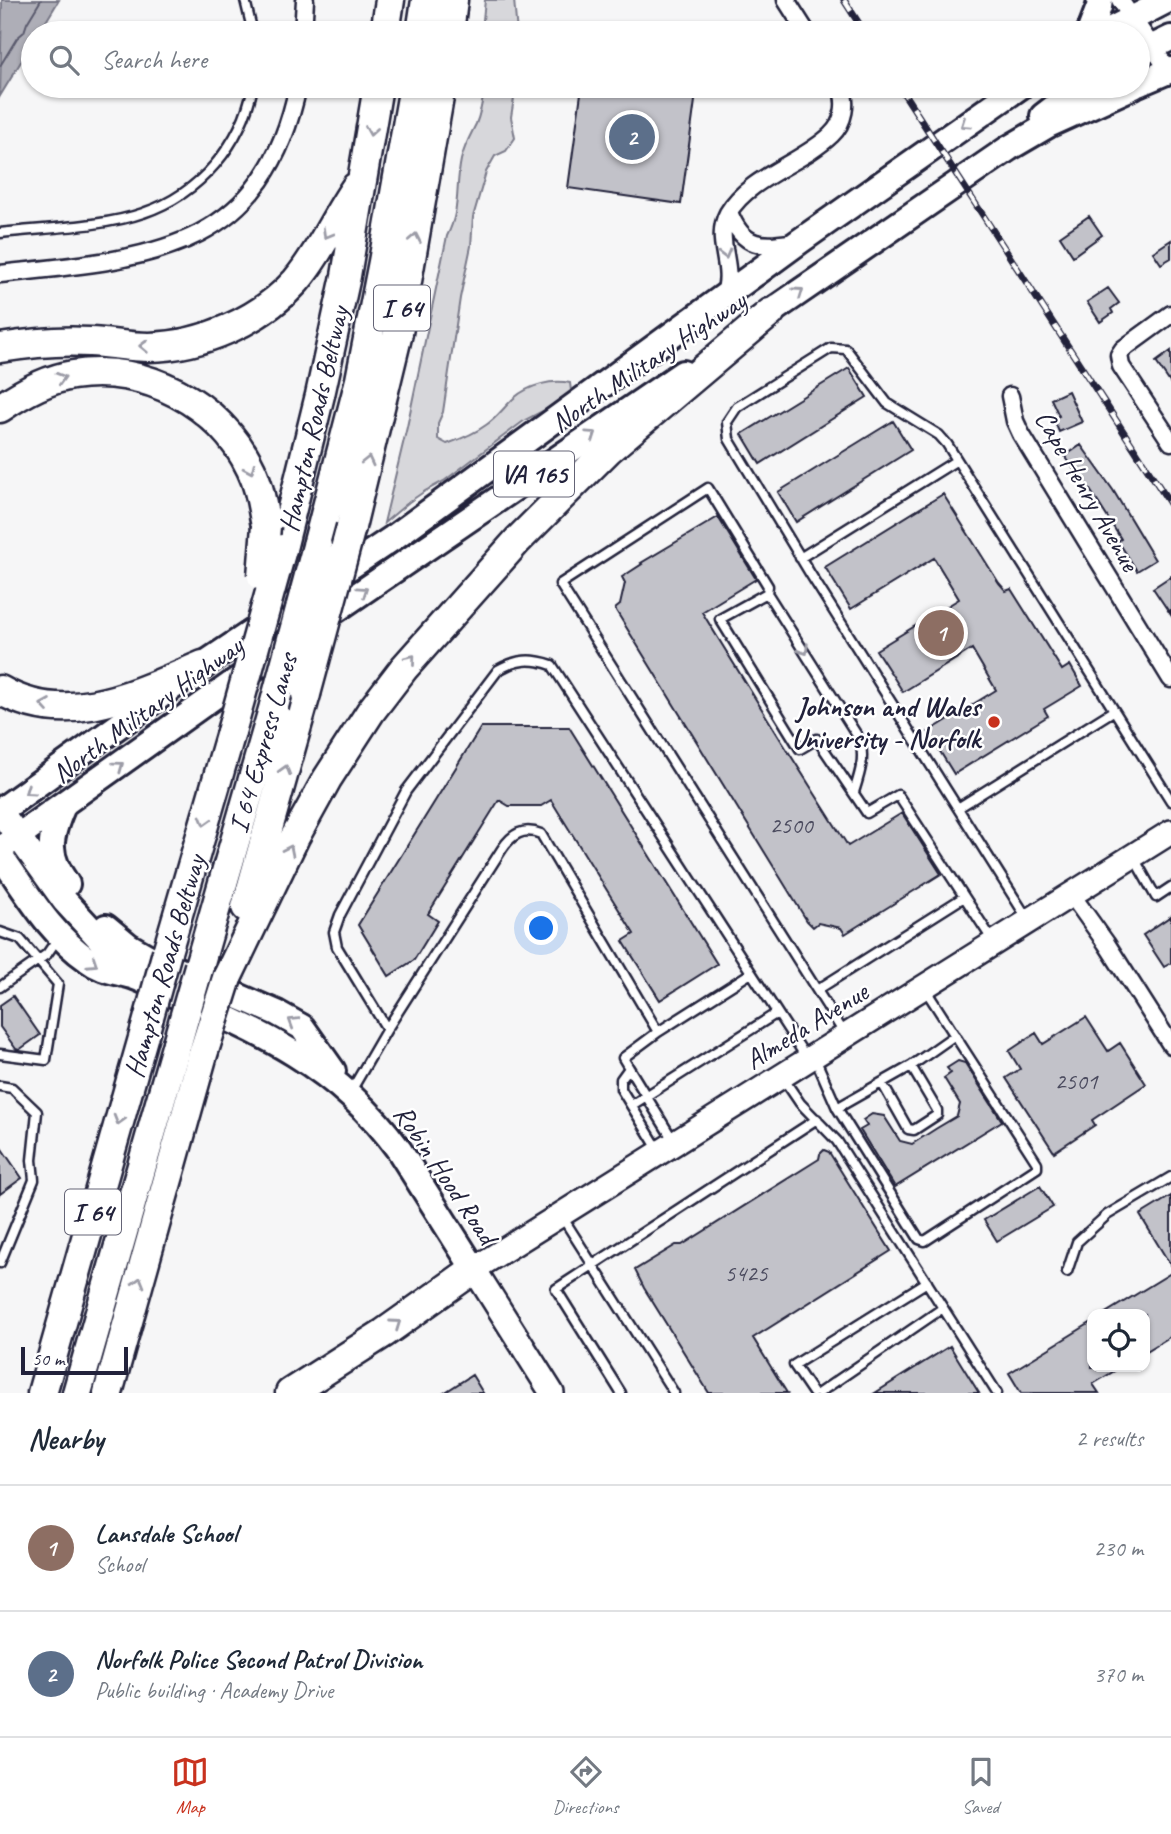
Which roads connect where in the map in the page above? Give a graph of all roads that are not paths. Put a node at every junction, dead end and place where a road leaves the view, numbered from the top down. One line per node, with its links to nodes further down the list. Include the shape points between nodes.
1 (245, 0): 10 (lane)
2 (305, 0): 11 (street)
3 (390, 0): 12 (highway)
4 (426, 0): 13 (highway)
5 (453, 0): 14 (highway)
6 (786, 0): 15 (street)
7 (1100, 0): 16 (main road)
8 (1168, 0): 9 (main road)
9 (1126, 9)
10 (250, 21)
11 (304, 21)
12 (387, 21)
13 (423, 21)
14 (450, 21)
15 (799, 21)
16 (1094, 21)
17 (1154, 46): 18 (street)
18 (1170, 71): 19 (main road, North Military Highway)
19 (1150, 79)
20 (250, 98): 32 (lane, via 228,148 198,182 169,201 128,217)
21 (295, 98): 34 (street, via 284,137 257,185 201,233 133,258)
22 (376, 98): 30 (highway, Hampton Roads Beltway / I 64, one-way to 30)
23 (412, 98): 105 (highway, I 64 Express Lanes, bridge, via 360,380 274,706)
24 (439, 98): 73 (highway, I 64, one-way to 24, bridge, via 351,527 398,333)
25 (843, 98): 31 (street, via 843,114 831,135 750,189)
26 (1004, 98): 33 (main road, North Military Highway / VA 165, one-way to 33)
27 (1066, 98): 29 (main road, VA 165)
28 (1107, 98): 29 (main road, North Military Highway)
29 (1009, 148): 36 (main road, North Military Highway / VA 165, one-way to 29)
30 (363, 176): 38 (highway, one-way to 38, via 295,282 248,319 223,331 148,347 46,342); 47 (highway, Hampton Roads Beltway / I 64, bridge, via 335,329)
31 (729, 212): 33 (street, via 735,229 754,244); 35 (street, one-way to 35, via 721,240 729,275)
32 (0, 233)
33 (800, 241): 35 (main road, North Military Highway / VA 165)
34 (0, 274)
35 (724, 296): 48 (main road, North Military Highway / VA 165, via 393,538)
36 (770, 313): 54 (main road, North Military Highway / VA 165, one-way to 36, via 327,616); 73 (highway, one-way to 36, via 327,779 404,668 608,450)
37 (1171, 314): 43 (street, via 1119,355 1121,366)
38 (0, 348)
39 (30, 389): 40 (highway); 42 (highway); 47 (highway, one-way to 47, bridge, via 73,375 115,374 142,379 185,397 218,422 243,454 260,491 266,526)
40 (0, 396)
41 (1010, 396): 49 (street, Cape Henry Avenue, via 1021,435)
42 (0, 408)
43 (1171, 442)
44 (957, 460): 45 (lane); 45 (lane, via 939,435 887,403 846,349 831,348 737,407 727,422 729,439); 51 (lane)
45 (800, 558): 55 (lane)
46 (767, 593): 52 (lane, one-way to 52, via 860,740 864,754); 52 (lane, via 720,619 800,749 817,739); 76 (lane, via 768,586 708,488 560,584)
47 (253, 651): 104 (highway, Hampton Roads Beltway / I 64, one-way to 104, bridge)
48 (203, 665): 50 (highway, one-way to 50, via 129,696 90,706 49,706); 56 (main road, North Military Highway / VA 165, one-way to 56)
49 (1171, 679)
50 (0, 690)
51 (1113, 711): 53 (lane); 55 (lane)
52 (853, 792): 64 (lane, via 867,813 898,795)
53 (1171, 801)
54 (63, 806): 58 (main road, North Military Highway / VA 165); 90 (main road, one-way to 54, via 302,1027 148,957 89,910 53,858 52,833)
55 (958, 808): 66 (lane)
56 (0, 811): 58 (main road, Robin Hood Road)
57 (1171, 832): 60 (street, Almeda Avenue)
58 (9, 843): 72 (main road, Robin Hood Road)
59 (0, 855): 65 (main road, Robin Hood Road)
60 (1133, 856): 61 (lane, via 1156,897); 63 (street, Almeda Avenue)
61 (1171, 887)
62 (0, 888): 65 (main road)
63 (1072, 894): 66 (street, Almeda Avenue); 82 (street)
64 (964, 897): 69 (lane); 76 (lane)
65 (36, 907): 68 (main road, Robin Hood Road)
66 (1028, 921): 69 (street, Almeda Avenue)
67 (0, 932): 70 (lane, via 20,939)
68 (59, 936): 70 (lane, via 51,951); 72 (main road, Robin Hood Road, one-way to 72, via 102,970)
69 (994, 943): 75 (street, Almeda Avenue)
70 (38, 960): 74 (lane); 83 (lane, via 58,984 46,1060)
71 (751, 973): 77 (lane); 78 (lane, via 552,665 535,659 513,661 498,670 406,791 334,932 337,947); 79 (lane)
72 (134, 976): 90 (main road, Robin Hood Road, via 268,1037)
73 (227, 978): 106 (highway, I 64, one-way to 73, bridge)
74 (0, 987)
75 (923, 987): 80 (street, Almeda Avenue); 81 (lane)
76 (817, 990): 80 (lane)
77 (777, 1013): 84 (lane); 91 (lane)
78 (387, 1029): 79 (lane, via 509,838 520,831 533,831 541,834); 90 (lane)
79 (658, 1032): 86 (lane, via 623,1058)
80 (846, 1035): 84 (street, Almeda Avenue)
81 (955, 1035): 85 (lane); 93 (lane, via 1037,1168 925,1241 919,1240)
82 (1171, 1045)
83 (0, 1054)
84 (810, 1058): 87 (street, Almeda Avenue); 93 (lane)
85 (911, 1066): 88 (lane); 88 (lane, via 937,1110 937,1115 914,1130 908,1129)
86 (629, 1068): 91 (lane); 92 (lane, via 621,1079 621,1089)
87 (782, 1076): 94 (lane); 95 (street, Almeda Avenue)
88 (882, 1083): 93 (lane)
89 (0, 1086): 98 (lane, via 12,1088 37,1112 34,1180)
90 (350, 1094): 100 (main road, Robin Hood Road, via 399,1150)
91 (645, 1094): 92 (lane); 95 (lane)
92 (632, 1105): 95 (lane)
93 (837, 1108)
94 (817, 1119): 99 (lane); 102 (lane, via 837,1141)
95 (667, 1147): 97 (street, Almeda Avenue)
96 (1171, 1177): 101 (lane, via 1107,1215 1077,1242)
97 (561, 1213): 99 (lane); 100 (street, Almeda Avenue)
98 (0, 1263)
99 (594, 1265): 109 (lane, via 556,1289); 110 (lane)
100 (474, 1269): 107 (highway, one-way to 100); 108 (street, Robin Hood Road)
101 (1067, 1272)
102 (927, 1282): 103 (lane); 111 (lane, via 794,1365)
103 (943, 1308): 112 (lane); 113 (lane)
104 (41, 1393)
105 (77, 1393)
106 (108, 1393)
107 (290, 1393)
108 (552, 1393)
109 (621, 1393)
110 (674, 1393)
111 (813, 1393)
112 (819, 1393)
113 (997, 1393)

